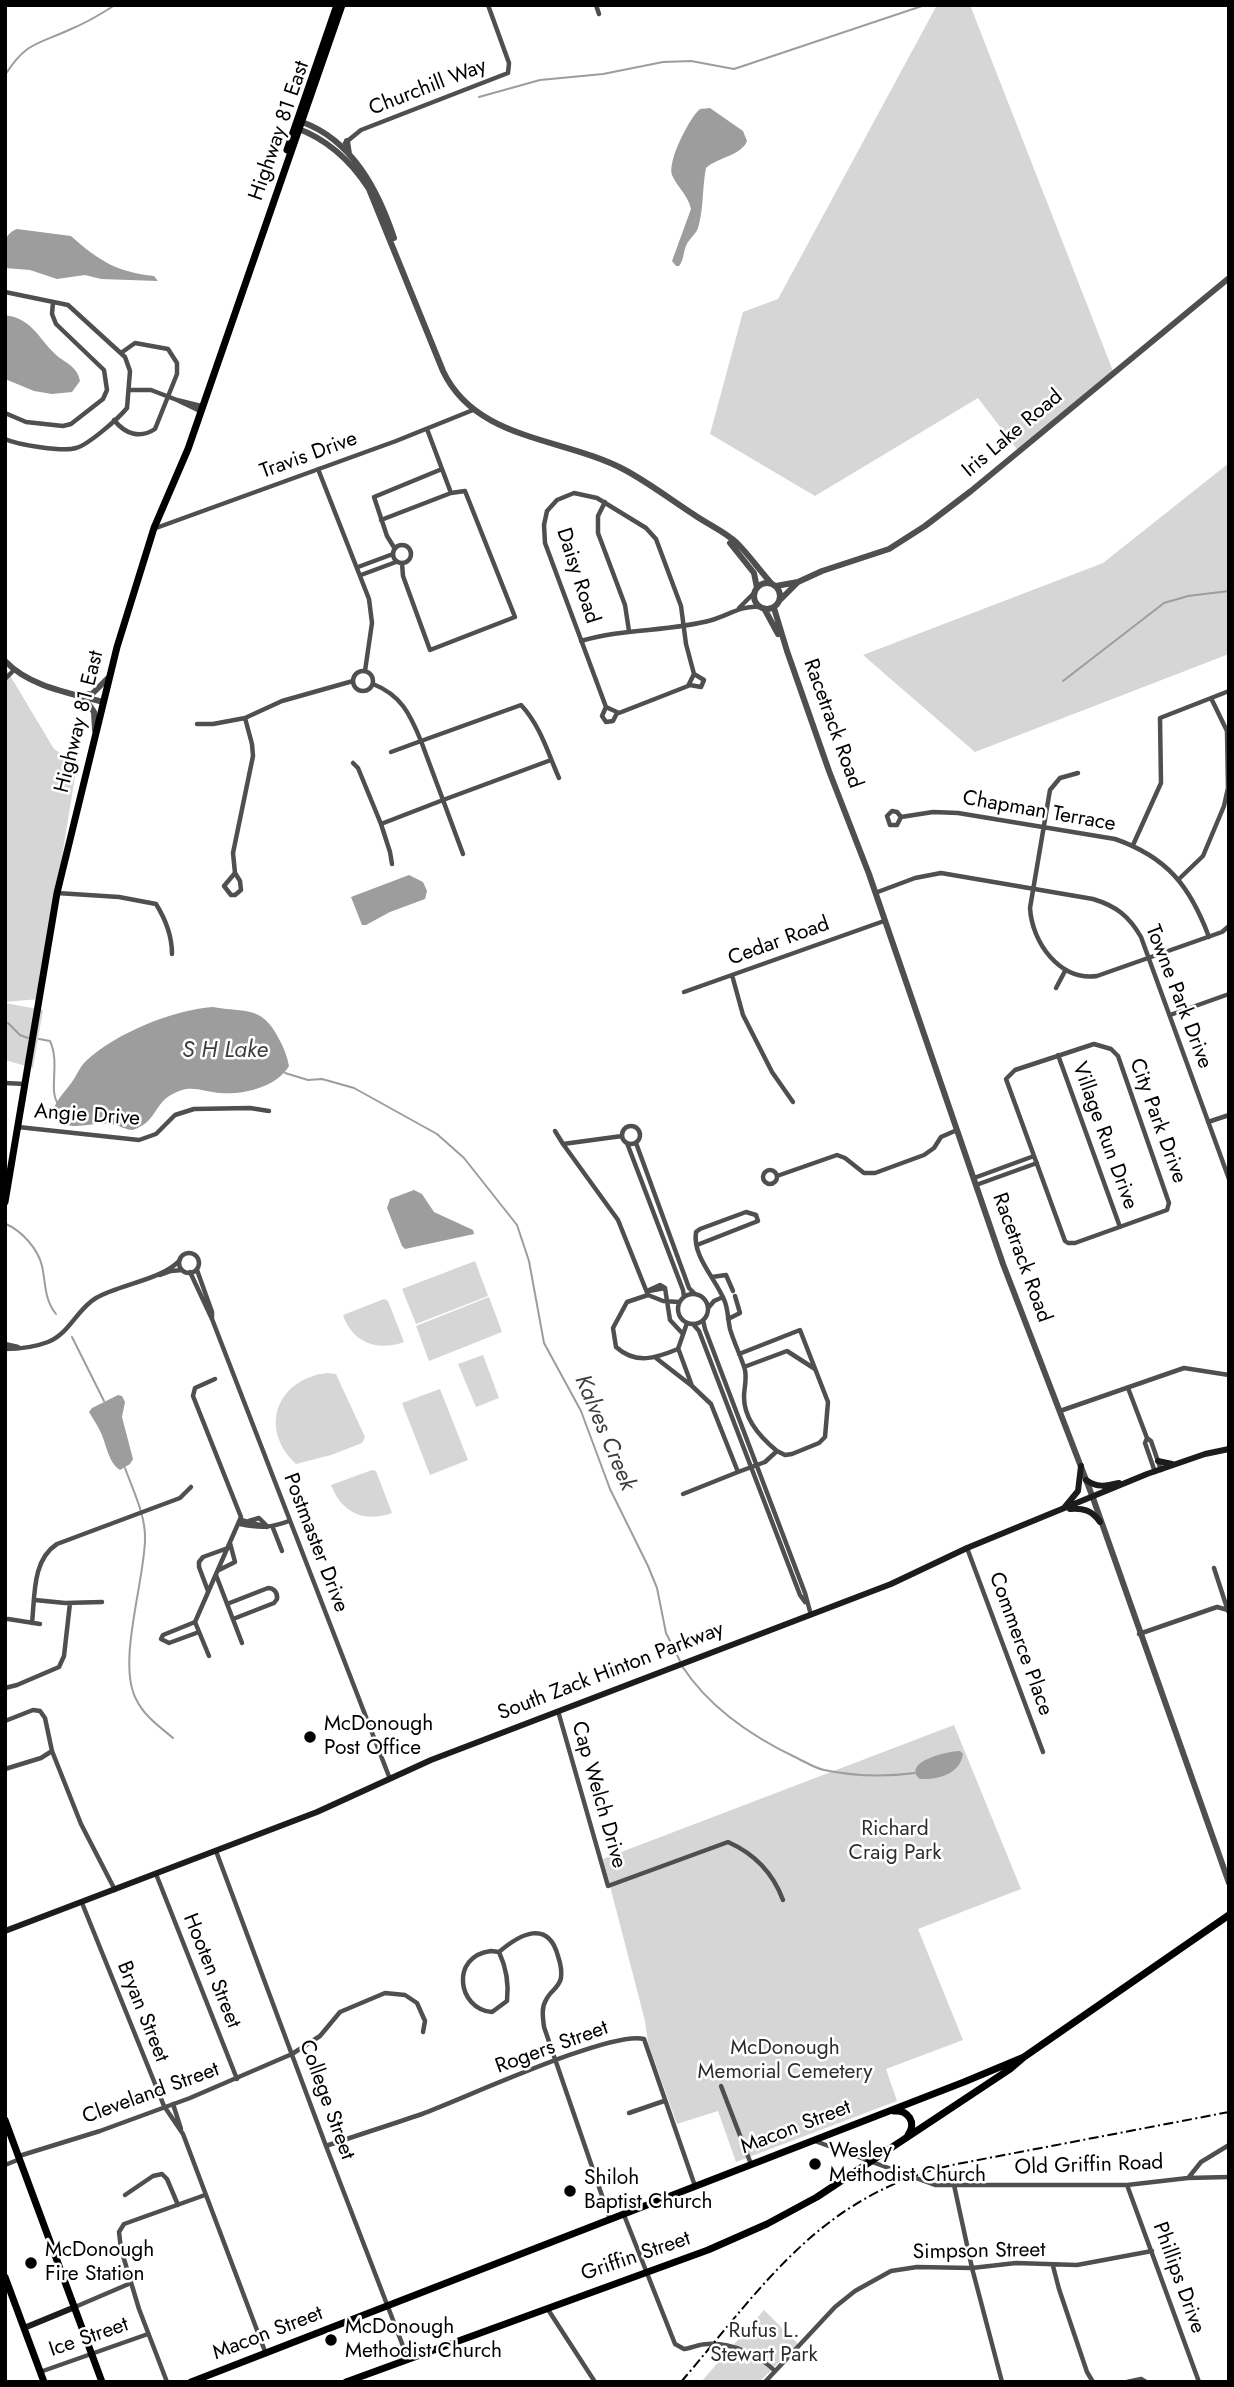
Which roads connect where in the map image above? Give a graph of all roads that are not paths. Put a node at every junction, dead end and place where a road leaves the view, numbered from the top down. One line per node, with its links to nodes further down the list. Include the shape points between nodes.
1 (337, 5): 6 (main road, Highway 81 East)
2 (342, 5): 6 (main road, Highway 81 East)
3 (488, 5): 7 (street, Churchill Way, via 509,63 508,73 361,130)
4 (596, 5): 5 (street)
5 (599, 14)
6 (298, 126): 8 (street); 17 (main road, Highway 81 East)
7 (347, 141): 8 (street, Churchill Way); 9 (street)
8 (338, 148): 9 (street); 13 (street, via 372,194)
9 (350, 156): 13 (street, via 381,202)
10 (1229, 278): 34 (street, Iris Lake Road, via 925,526 888,549)
11 (5, 292): 12 (street)
12 (53, 302): 14 (street, via 72,308); 19 (street, via 56,324 104,370 105,396 67,425 24,421)
13 (416, 302): 18 (street, via 446,376)
14 (121, 353): 15 (street, via 129,364); 16 (street, via 139,342 171,352 178,367)
15 (129, 390): 16 (street, via 151,390); 20 (street, via 128,407)
16 (169, 398): 17 (street); 20 (street, via 159,424 150,433 127,431)
17 (201, 408): 28 (main road, Highway 81 East)
18 (473, 410): 21 (street, Travis Drive); 29 (street, via 504,428 625,470)
19 (5, 413)
20 (114, 421): 22 (street, via 72,449)
21 (427, 429): 23 (street); 24 (street, Travis Drive)
22 (5, 439)
23 (442, 469): 25 (street); 27 (street, via 376,495)
24 (318, 470): 28 (street, Travis Drive); 32 (street)
25 (451, 493): 27 (street); 31 (street, via 461,490 468,494 515,617 430,650)
26 (605, 502): 41 (street, Daisy Road, via 642,524 656,539); 42 (street, via 598,516 598,533 625,605); 43 (street, Daisy Road, via 571,494 553,503 544,520 547,550)
27 (381, 520): 30 (street)
28 (155, 528): 49 (main road, Highway 81 East)
29 (725, 535): 35 (street); 36 (street, via 754,573)
30 (394, 551): 31 (street); 31 (street, via 403,546 410,551 410,559); 32 (street)
31 (399, 562): 33 (street)
32 (358, 568): 33 (street)
33 (361, 575): 47 (street, via 372,611)
34 (798, 582): 35 (street, Iris Lake Road); 37 (street, Iris Lake Road)
35 (774, 585): 36 (street, via 764,584); 37 (street)
36 (756, 590): 38 (street, via 755,601); 40 (street)
37 (780, 600): 39 (street)
38 (762, 608): 39 (street); 40 (street); 44 (street, Racetrack Road)
39 (774, 608): 44 (street, Racetrack Road)
40 (736, 611): 41 (street)
41 (684, 626): 42 (street); 48 (street, Daisy Road)
42 (629, 631): 43 (street)
43 (581, 641): 58 (street, Daisy Road)
44 (785, 644): 79 (street, Racetrack Road)
45 (6, 664): 46 (street)
46 (14, 670): 50 (street); 55 (street)
47 (365, 671): 51 (street, via 357,673); 52 (street)
48 (694, 674): 53 (street); 53 (street, via 702,677 704,684)
49 (110, 676): 55 (street, via 92,694); 57 (main road, Highway 81 East)
50 (5, 679)
51 (353, 681): 52 (street, via 361,691); 60 (street, via 282,701)
52 (373, 684): 63 (street, via 408,710)
53 (690, 685): 59 (street)
54 (1229, 691): 56 (street)
55 (80, 695): 57 (street); 62 (street, via 92,706)
56 (1211, 698): 73 (street, via 1160,718 1161,783); 77 (street, via 1227,731 1228,788 1203,856)
57 (103, 702): 62 (main road, Highway 81 East)
58 (606, 707): 59 (street); 59 (street, via 602,716 606,722 612,722)
59 (617, 713)
60 (245, 719): 61 (street); 76 (street, via 253,756 233,853)
61 (197, 724)
62 (94, 734): 80 (main road, Highway 81 East)
63 (421, 741): 64 (street); 65 (street, via 521,705 539,730); 69 (street)
64 (391, 752)
65 (551, 760): 68 (street); 69 (street)
66 (353, 762): 71 (street)
67 (1078, 773): 72 (street, via 1060,778 1050,790)
68 (559, 778)
69 (443, 800): 71 (street); 74 (street)
70 (901, 817): 72 (street, Chapman Terrace, via 958,813)
71 (381, 824): 75 (street)
72 (1043, 826): 73 (street, Chapman Terrace); 78 (street)
73 (1133, 845): 77 (street, Chapman Terrace)
74 (463, 854)
75 (392, 864)
76 (235, 873): 76 (street, via 224,886 231,895 242,890)
77 (1179, 879): 83 (street, Chapman Terrace)
78 (1034, 889): 79 (street, Towne Park Drive, via 941,873); 85 (street, Towne Park Drive, via 1111,905 1135,925); 86 (street, via 1032,925 1043,947)
79 (875, 892): 81 (street, Racetrack Road)
80 (57, 893): 84 (street, via 156,904 172,939); 94 (main road, Highway 81 East)
81 (884, 921): 87 (street, Cedar Road); 100 (street, Racetrack Road)
82 (1229, 926): 83 (street)
83 (1209, 937): 85 (street)
84 (172, 954)
85 (1149, 958): 86 (street, via 1097,976); 91 (street, Towne Park Drive)
86 (1065, 971): 88 (street)
87 (732, 975): 89 (street, Cedar Road); 95 (street, via 743,1015)
88 (1056, 988)
89 (684, 992)
90 (1229, 994): 91 (street)
91 (1170, 1015): 98 (street, Towne Park Drive)
92 (1058, 1055): 106 (street, City Park Drive, via 1015,1070 1006,1079); 112 (street, Village Run Drive); 112 (street, City Park Drive, via 1094,1044 1111,1049 1122,1065 1169,1203 1167,1210)
93 (5, 1083): 94 (street)
94 (26, 1084): 99 (main road, Highway 81 East)
95 (793, 1102)
96 (269, 1111): 99 (street, Angie Drive, via 194,1109 175,1115 156,1134 139,1140)
97 (1229, 1115): 98 (street)
98 (1208, 1122): 109 (street, Towne Park Drive)
99 (18, 1127): 111 (main road, Highway 81 East)
100 (958, 1130): 108 (street, via 941,1137 924,1155 875,1173 864,1173 837,1155); 110 (street, Racetrack Road)
101 (555, 1131): 105 (street)
102 (622, 1136): 103 (street); 104 (street, via 626,1128 636,1128 640,1135); 105 (street)
103 (626, 1143): 104 (street); 123 (street)
104 (636, 1143): 122 (street)
105 (563, 1144): 121 (street, via 618,1220)
106 (1034, 1156): 107 (street, City Park Drive); 110 (street)
107 (1037, 1163): 110 (street); 112 (street, City Park Drive, via 1068,1244)
108 (777, 1176)
109 (1229, 1178)
110 (975, 1182): 146 (street, Racetrack Road)
111 (5, 1202)
112 (1120, 1227)
113 (697, 1245): 113 (street, via 695,1235 700,1229 746,1212 756,1215 758,1221); 118 (street)
114 (180, 1260): 115 (street, via 192,1253 199,1260); 116 (street); 119 (street)
115 (197, 1268): 117 (street); 131 (street)
116 (184, 1270): 117 (street); 119 (street)
117 (190, 1272): 131 (street)
118 (712, 1278): 124 (street); 132 (street, via 726,1275 734,1294 740,1313)
119 (146, 1279): 136 (street, via 96,1298 54,1338 22,1348)
120 (656, 1289): 121 (street); 126 (street); 127 (street, via 664,1288)
121 (648, 1292): 126 (street); 139 (street, via 627,1303 612,1328 612,1338 620,1350 647,1360)
122 (695, 1294): 123 (street); 125 (street)
123 (684, 1297): 129 (street)
124 (723, 1297): 128 (street); 132 (street)
125 (705, 1299): 128 (street); 130 (street)
126 (660, 1300): 127 (street)
127 (668, 1301): 129 (street); 135 (street, via 670,1320)
128 (714, 1301): 130 (street)
129 (679, 1302): 134 (street, via 679,1313)
130 (708, 1307): 133 (street)
131 (212, 1319): 162 (street, Postmaster Drive)
132 (729, 1319): 138 (street)
133 (704, 1320): 134 (street); 152 (street)
134 (690, 1323): 135 (street); 152 (street, via 699,1331)
135 (684, 1334): 137 (street)
136 (5, 1346)
137 (678, 1348): 139 (street); 144 (street)
138 (739, 1354): 140 (street); 141 (street, via 800,1330)
139 (656, 1358): 144 (street)
140 (744, 1367): 141 (street, via 787,1351); 149 (street, via 744,1400 754,1429)
141 (815, 1369): 149 (street, via 829,1407 823,1441 785,1455)
142 (1229, 1375): 145 (street, via 1186,1367)
143 (215, 1379): 163 (street, via 195,1388 193,1394 238,1504)
144 (692, 1387): 155 (street, via 711,1404)
145 (1128, 1388): 146 (street); 147 (street)
146 (1060, 1411): 153 (street, Racetrack Road)
147 (1147, 1438): 150 (street); 154 (street)
148 (1229, 1449): 151 (main road, South Zack Hinton Parkway)
149 (777, 1451): 152 (street)
150 (1158, 1461): 151 (main road); 154 (street)
151 (1177, 1464): 154 (main road, South Zack Hinton Parkway)
152 (754, 1466): 155 (street); 177 (street)
153 (1081, 1466): 156 (street, Racetrack Road); 161 (main road, via 1078,1490)
154 (1158, 1471): 157 (main road, South Zack Hinton Parkway)
155 (738, 1472): 159 (street)
156 (1086, 1480): 157 (main road, via 1100,1487); 160 (street, Racetrack Road)
157 (1132, 1481): 160 (main road, South Zack Hinton Parkway)
158 (191, 1487): 172 (street, via 180,1498 52,1547 41,1561)
159 (683, 1494)
160 (1093, 1498): 161 (main road, South Zack Hinton Parkway); 164 (street, Racetrack Road)
161 (1061, 1511): 164 (main road, via 1085,1509); 167 (main road, South Zack Hinton Parkway)
162 (289, 1521): 165 (street); 193 (street, Postmaster Drive)
163 (240, 1522): 165 (street); 165 (street); 166 (street)
164 (1100, 1522): 184 (street, Racetrack Road)
165 (270, 1527): 168 (street)
166 (229, 1546): 170 (street); 170 (street, via 235,1562); 171 (street, via 199,1562)
167 (967, 1548): 177 (main road, South Zack Hinton Parkway); 191 (street, Commerce Place)
168 (282, 1551)
169 (1214, 1568): 176 (street)
170 (217, 1573): 171 (street); 175 (street)
171 (209, 1592): 180 (street)
172 (35, 1600): 174 (street); 181 (street)
173 (102, 1602): 174 (street)
174 (71, 1603): 187 (street, via 60,1667)
175 (227, 1604): 179 (street); 179 (street, via 268,1588 277,1594 274,1604)
176 (1228, 1611): 184 (street, via 1217,1606)
177 (811, 1615): 188 (main road, South Zack Hinton Parkway)
178 (8, 1619): 181 (street)
179 (233, 1619): 185 (street)
180 (195, 1622): 183 (street); 183 (street, via 161,1639 170,1643)
181 (32, 1623): 182 (street)
182 (40, 1624)
183 (199, 1632): 186 (street)
184 (1139, 1634): 196 (street, Racetrack Road)
185 (242, 1643)
186 (209, 1656)
187 (5, 1688)
188 (558, 1711): 193 (main road, South Zack Hinton Parkway); 198 (street, Cap Welch Drive, via 608,1886 728,1842 763,1866)
189 (5, 1721): 190 (street, via 40,1711 46,1718)
190 (52, 1751): 192 (street); 197 (street, via 81,1824)
191 (1043, 1752)
192 (5, 1769)
193 (390, 1779): 194 (main road, South Zack Hinton Parkway)
194 (216, 1851): 195 (main road, South Zack Hinton Parkway); 204 (street, College Street)
195 (156, 1874): 197 (main road, South Zack Hinton Parkway); 207 (street, Hooten Street)
196 (1229, 1883)
197 (115, 1890): 199 (main road, South Zack Hinton Parkway)
198 (783, 1900)
199 (82, 1903): 201 (main road, South Zack Hinton Parkway); 211 (street, Bryan Street)
200 (1229, 1915): 205 (main road, Macon Street)
201 (5, 1931)
202 (499, 1952): 202 (street, via 480,1952 463,1971 466,1993 483,2012 492,2012 507,2001 506,1973); 206 (street, via 534,1932 555,1945 562,1976 542,2012)
203 (423, 2032): 204 (street, Cleveland Street, via 425,2021 417,2003 405,1995 385,1993 340,2012 320,2036)
204 (292, 2054): 207 (street, Cleveland Street); 219 (street, College Street)
205 (1024, 2057): 212 (main road, Macon Street); 216 (main road, Griffin Street)
206 (555, 2061): 209 (street, Rogers Street, via 618,2040 644,2039); 219 (street, Rogers Street); 233 (street)
207 (237, 2079): 210 (street, Cleveland Street)
208 (720, 2086): 222 (street)
209 (664, 2101): 213 (street); 228 (street, Rogers Street)
210 (173, 2104): 211 (street, Cleveland Street); 215 (street, Bryan Street)
211 (164, 2106): 215 (street, Bryan Street); 220 (street, Cleveland Street)
212 (886, 2112): 216 (main road, via 901,2111 909,2117 912,2128); 217 (main road, Macon Street)
213 (629, 2113)
214 (5, 2121): 220 (main road)
215 (181, 2130): 230 (street, Bryan Street)
216 (906, 2137): 221 (main road, Griffin Street)
217 (814, 2140): 221 (street, Old Griffin Road); 222 (main road, Macon Street)
218 (1229, 2145): 225 (street, via 1201,2162)
219 (326, 2146): 242 (street, College Street)
220 (19, 2157): 223 (street, Cleveland Street); 243 (main road)
221 (871, 2161): 226 (street, Old Griffin Road, via 935,2185); 237 (main road, Griffin Street, via 768,2224)
222 (751, 2164): 228 (main road, Macon Street)
223 (5, 2165)
224 (1229, 2177): 225 (street, Old Griffin Road)
225 (1188, 2178): 227 (street, Old Griffin Road)
226 (954, 2185): 227 (street, Old Griffin Road); 236 (street)
227 (1127, 2185): 234 (street, Phillips Drive)
228 (695, 2186): 232 (main road, Macon Street)
229 (125, 2195): 231 (street, via 162,2174)
230 (205, 2195): 231 (street); 248 (street, Bryan Street)
231 (178, 2205): 239 (street, via 120,2228)
232 (624, 2214): 233 (main road, Macon Street); 237 (street)
233 (610, 2219): 242 (main road, Macon Street)
234 (1152, 2251): 235 (street, Simpson Street); 264 (street, Phillips Drive)
235 (1053, 2266): 236 (street, Simpson Street, via 1016,2263); 261 (street)
236 (972, 2268): 250 (street, Simpson Street, via 917,2267 874,2279 835,2307); 260 (street)
237 (646, 2272): 244 (main road, Griffin Street); 250 (street, via 678,2347 728,2347 758,2358)
238 (5, 2277): 240 (main road)
239 (131, 2283): 243 (street); 246 (street)
240 (14, 2301): 241 (street); 245 (main road)
241 (5, 2302)
242 (388, 2306): 248 (main road, Macon Street); 249 (street, College Street)
243 (75, 2307): 245 (main road); 247 (main road)
244 (547, 2308): 249 (main road, Griffin Street); 258 (street)
245 (24, 2328): 251 (main road)
246 (148, 2334): 247 (street, Ice Street); 255 (street)
247 (92, 2354): 251 (street, Ice Street); 254 (main road)
248 (266, 2354): 256 (main road, Macon Street)
249 (408, 2359): 252 (main road, Griffin Street)
250 (775, 2371): 259 (street, Simpson Street)
251 (40, 2372): 253 (main road)
252 (359, 2380): 257 (main road, Griffin Street)
253 (44, 2382)
254 (102, 2382)
255 (167, 2382)
256 (191, 2382)
257 (346, 2382)
258 (595, 2382)
259 (765, 2382)
260 (1002, 2382)
261 (1093, 2382)
262 (1127, 2382): 263 (street)
263 (1146, 2382)
264 (1199, 2382)

